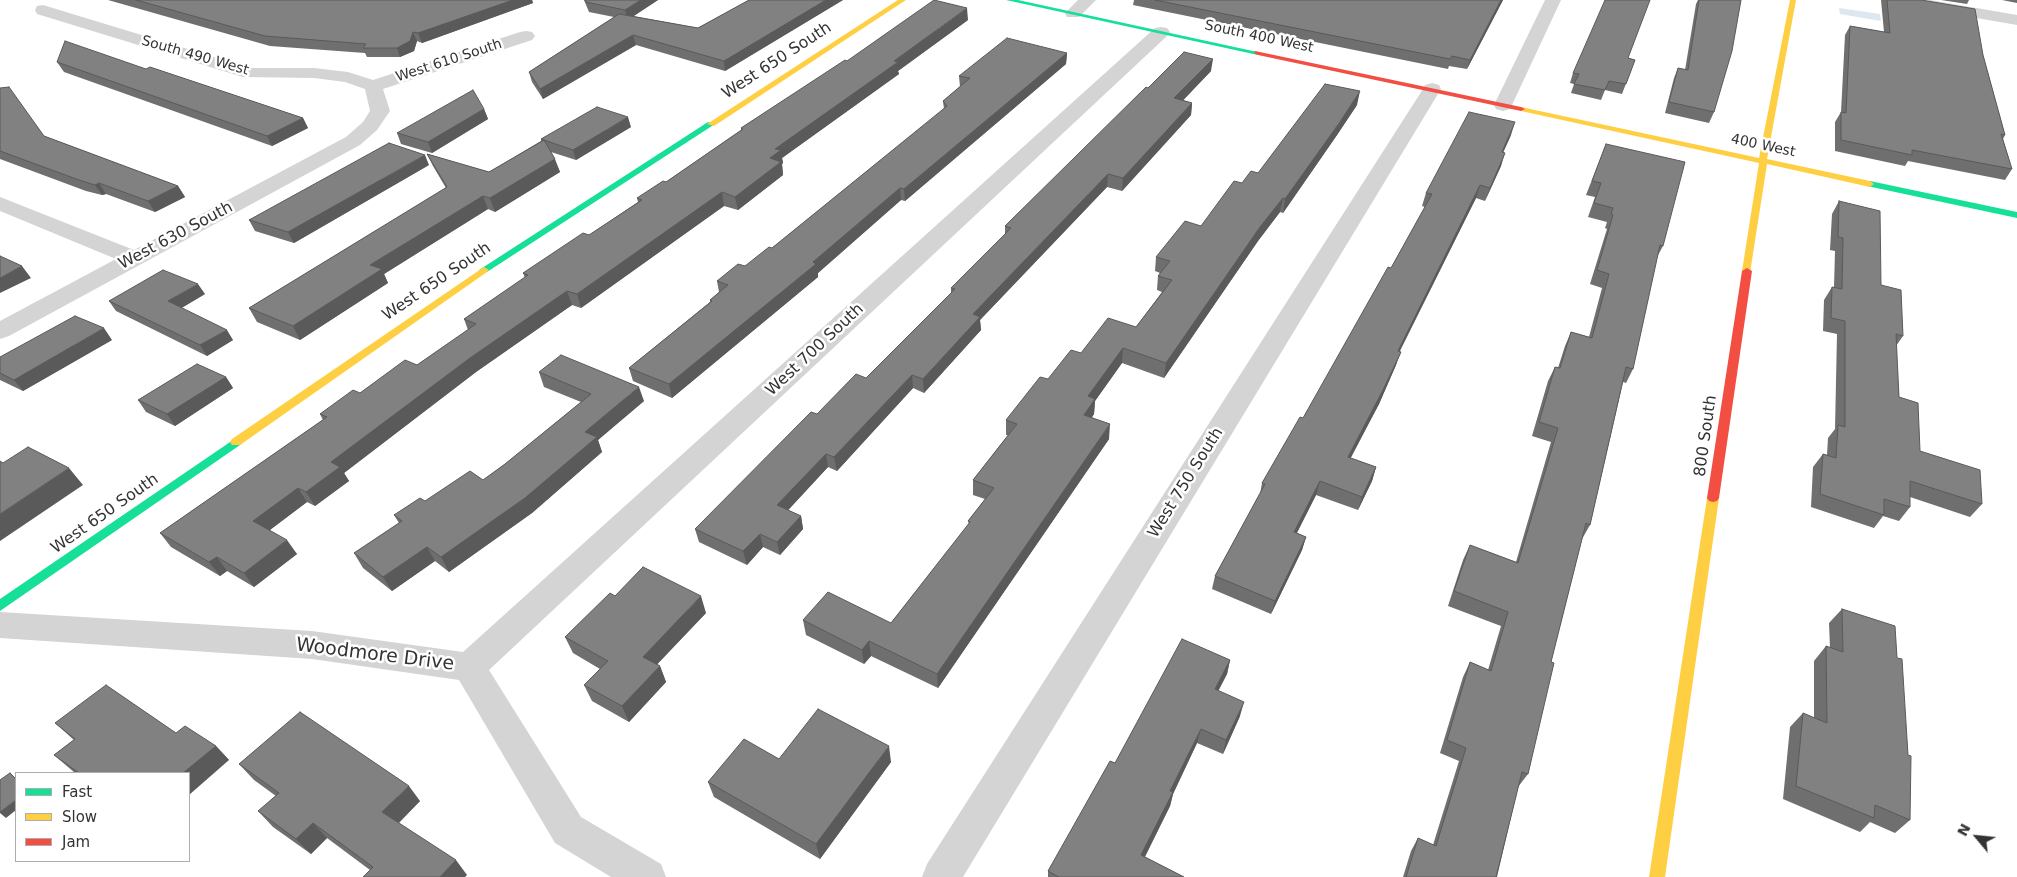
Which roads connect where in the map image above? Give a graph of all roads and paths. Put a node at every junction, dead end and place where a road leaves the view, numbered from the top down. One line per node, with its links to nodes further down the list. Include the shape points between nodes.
1 (71, 0): 12 (street, South 490 West, via 43,10 249,73 314,73 348,77)
2 (903, 0): 20 (street, West 650 South, via 477,274)
3 (1009, 0): 8 (street, South 400 West)
4 (1088, 0): 8 (street)
5 (1552, 0): 14 (street)
6 (1793, 0): 15 (street, 800 South)
7 (1901, 0): 9 (street)
8 (1073, 13): 10 (street, South 400 West)
9 (2017, 20)
10 (1161, 32): 13 (street, South 400 West); 22 (street, West 700 South)
11 (526, 36): 12 (street, West 610 South)
12 (372, 86): 18 (street, West 630 South, via 380,111 370,126 353,141)
13 (1432, 89): 14 (street, South 400 West); 24 (street, West 750 South)
14 (1503, 105): 15 (street, 400 West)
15 (1763, 161): 17 (street, 400 West); 25 (street, 800 South)
16 (0, 203): 18 (street)
17 (2017, 216)
18 (134, 258): 19 (street, West 630 South)
19 (0, 331)
20 (0, 606)
21 (0, 625): 22 (street, Woodmore Drive, via 312,645)
22 (469, 668): 23 (street, Woodmore Drive, via 568,830)
23 (647, 877)
24 (941, 877)
25 (1657, 877)

